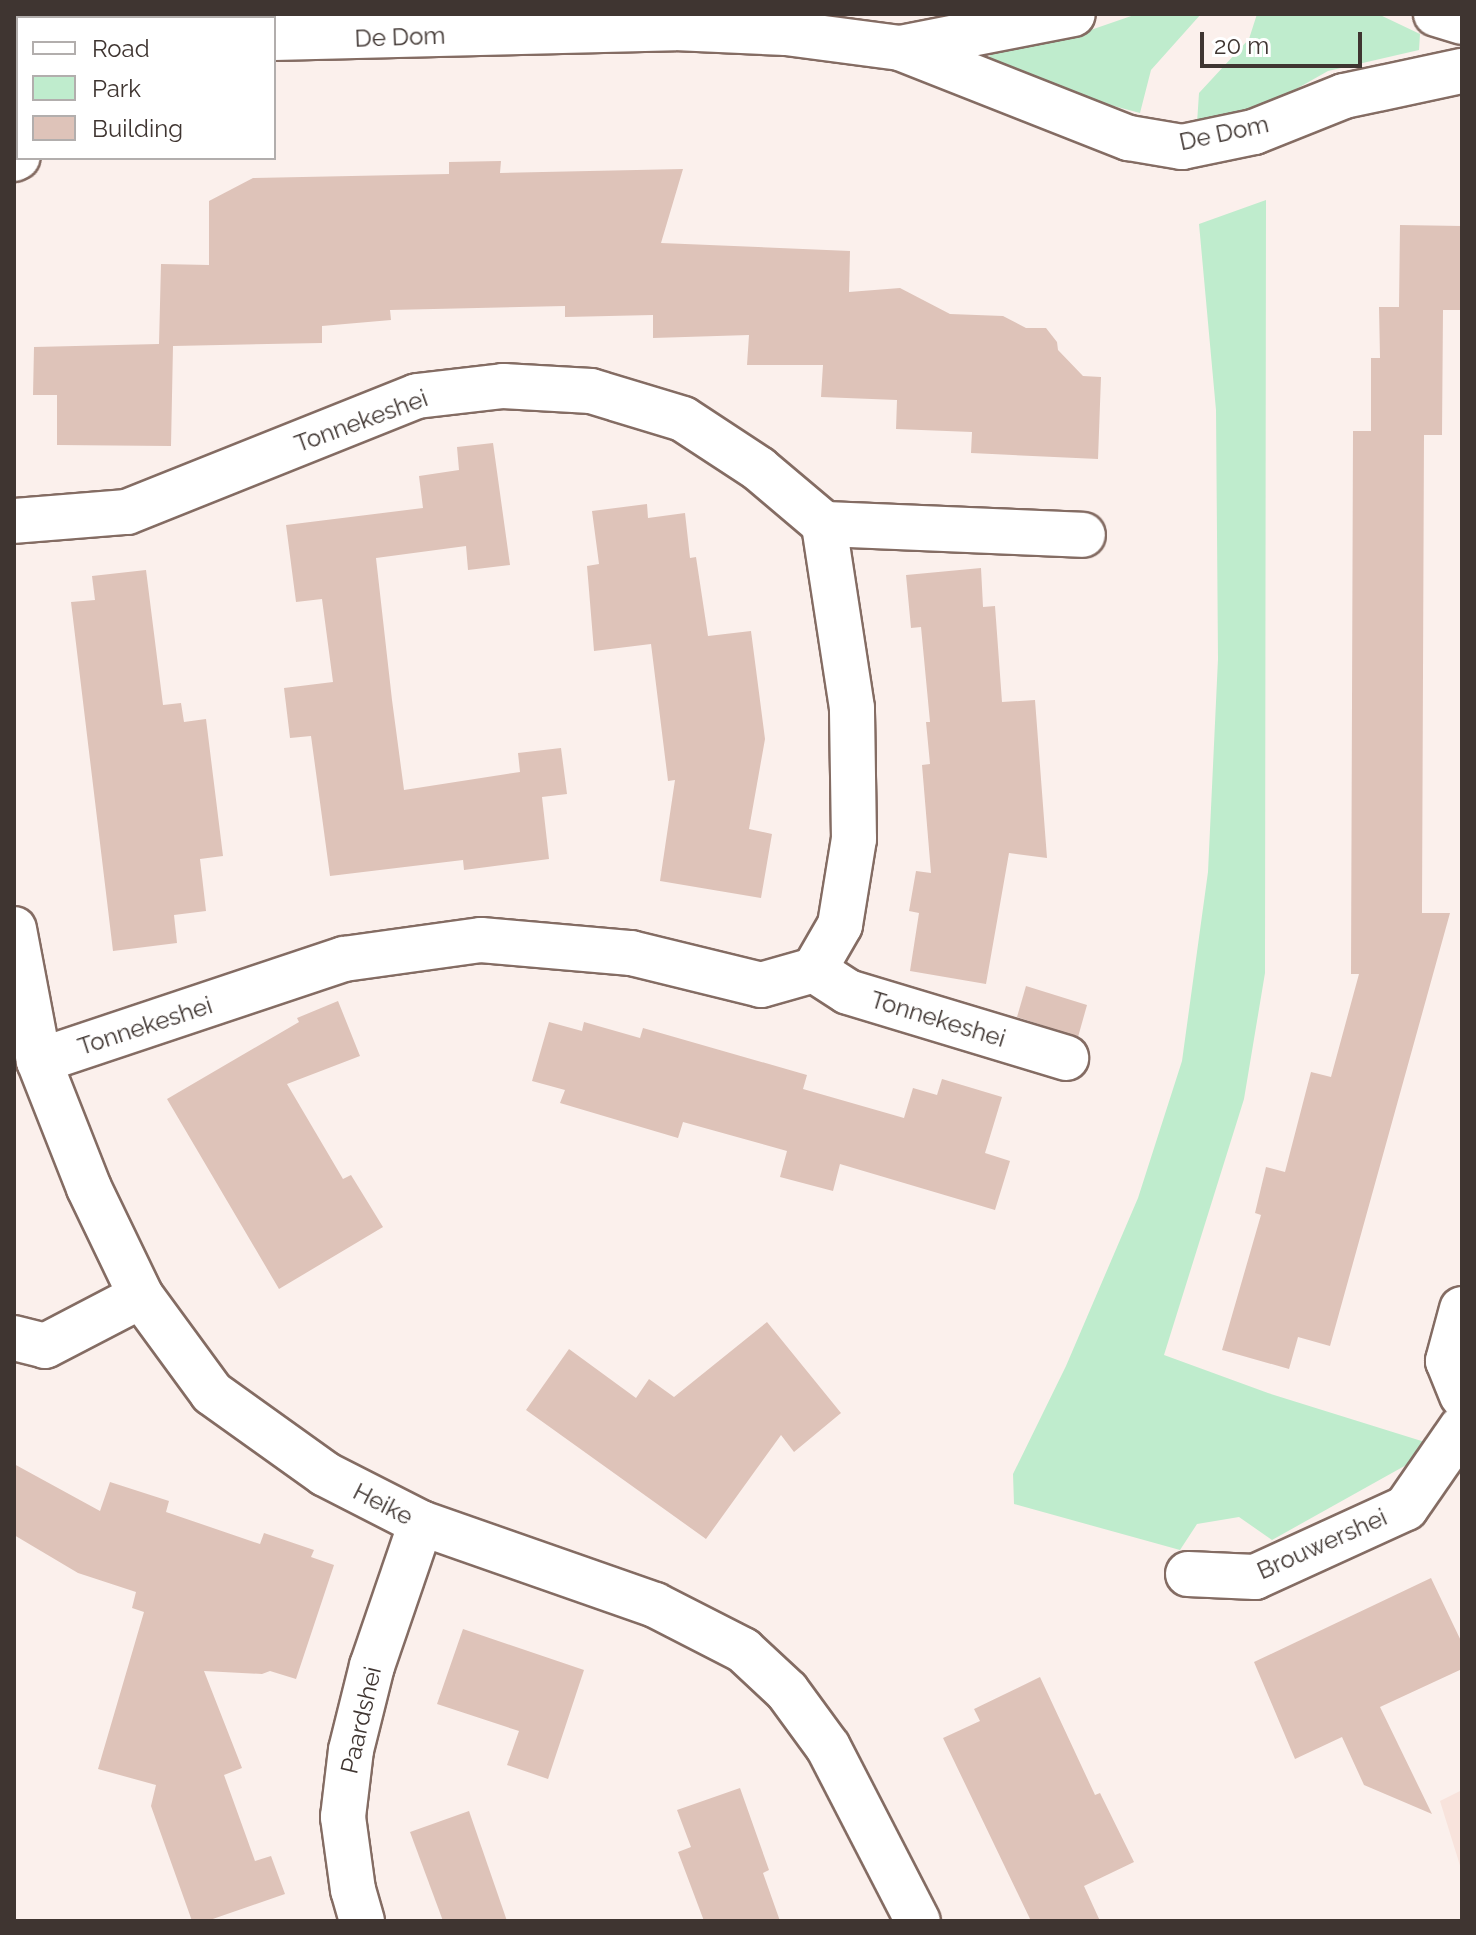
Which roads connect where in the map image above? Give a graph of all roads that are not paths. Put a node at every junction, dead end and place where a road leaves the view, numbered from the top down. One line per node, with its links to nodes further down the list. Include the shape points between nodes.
1 (1073, 14): 5 (street, De Dom)
2 (1436, 14): 3 (street)
3 (1462, 22)
4 (277, 41): 5 (street, De Dom, via 675,28 786,33)
5 (900, 48): 6 (street, De Dom, via 1129,138 1182,147 1254,132 1344,96)
6 (1462, 71)
7 (14, 521): 8 (street, Tonnekeshei, via 127,512 417,396 503,386 591,391 683,419 759,469)
8 (824, 524): 9 (street); 11 (street, via 852,708 854,839 840,925)
9 (1083, 535)
10 (14, 929): 13 (street, Heike)
11 (814, 970): 12 (street, Tonnekeshei, via 848,992); 13 (street, Tonnekeshei, via 761,985 631,953 481,940 344,959)
12 (1066, 1058)
13 (39, 1061): 14 (street, Heike, via 89,1188)
14 (141, 1296): 16 (street, via 45,1346); 19 (street, Heike, via 212,1393 325,1474)
15 (1462, 1309): 17 (street, via 1448,1361)
16 (14, 1338)
17 (1462, 1395)
18 (1462, 1427): 20 (street, Brouwershei, via 1406,1508 1255,1577)
19 (421, 1523): 21 (street, Paardshei, via 372,1666 351,1750 343,1817); 22 (street, Heike, via 655,1605 743,1650 787,1691 828,1747)
20 (1188, 1574)
21 (362, 1921)
22 (918, 1921)

